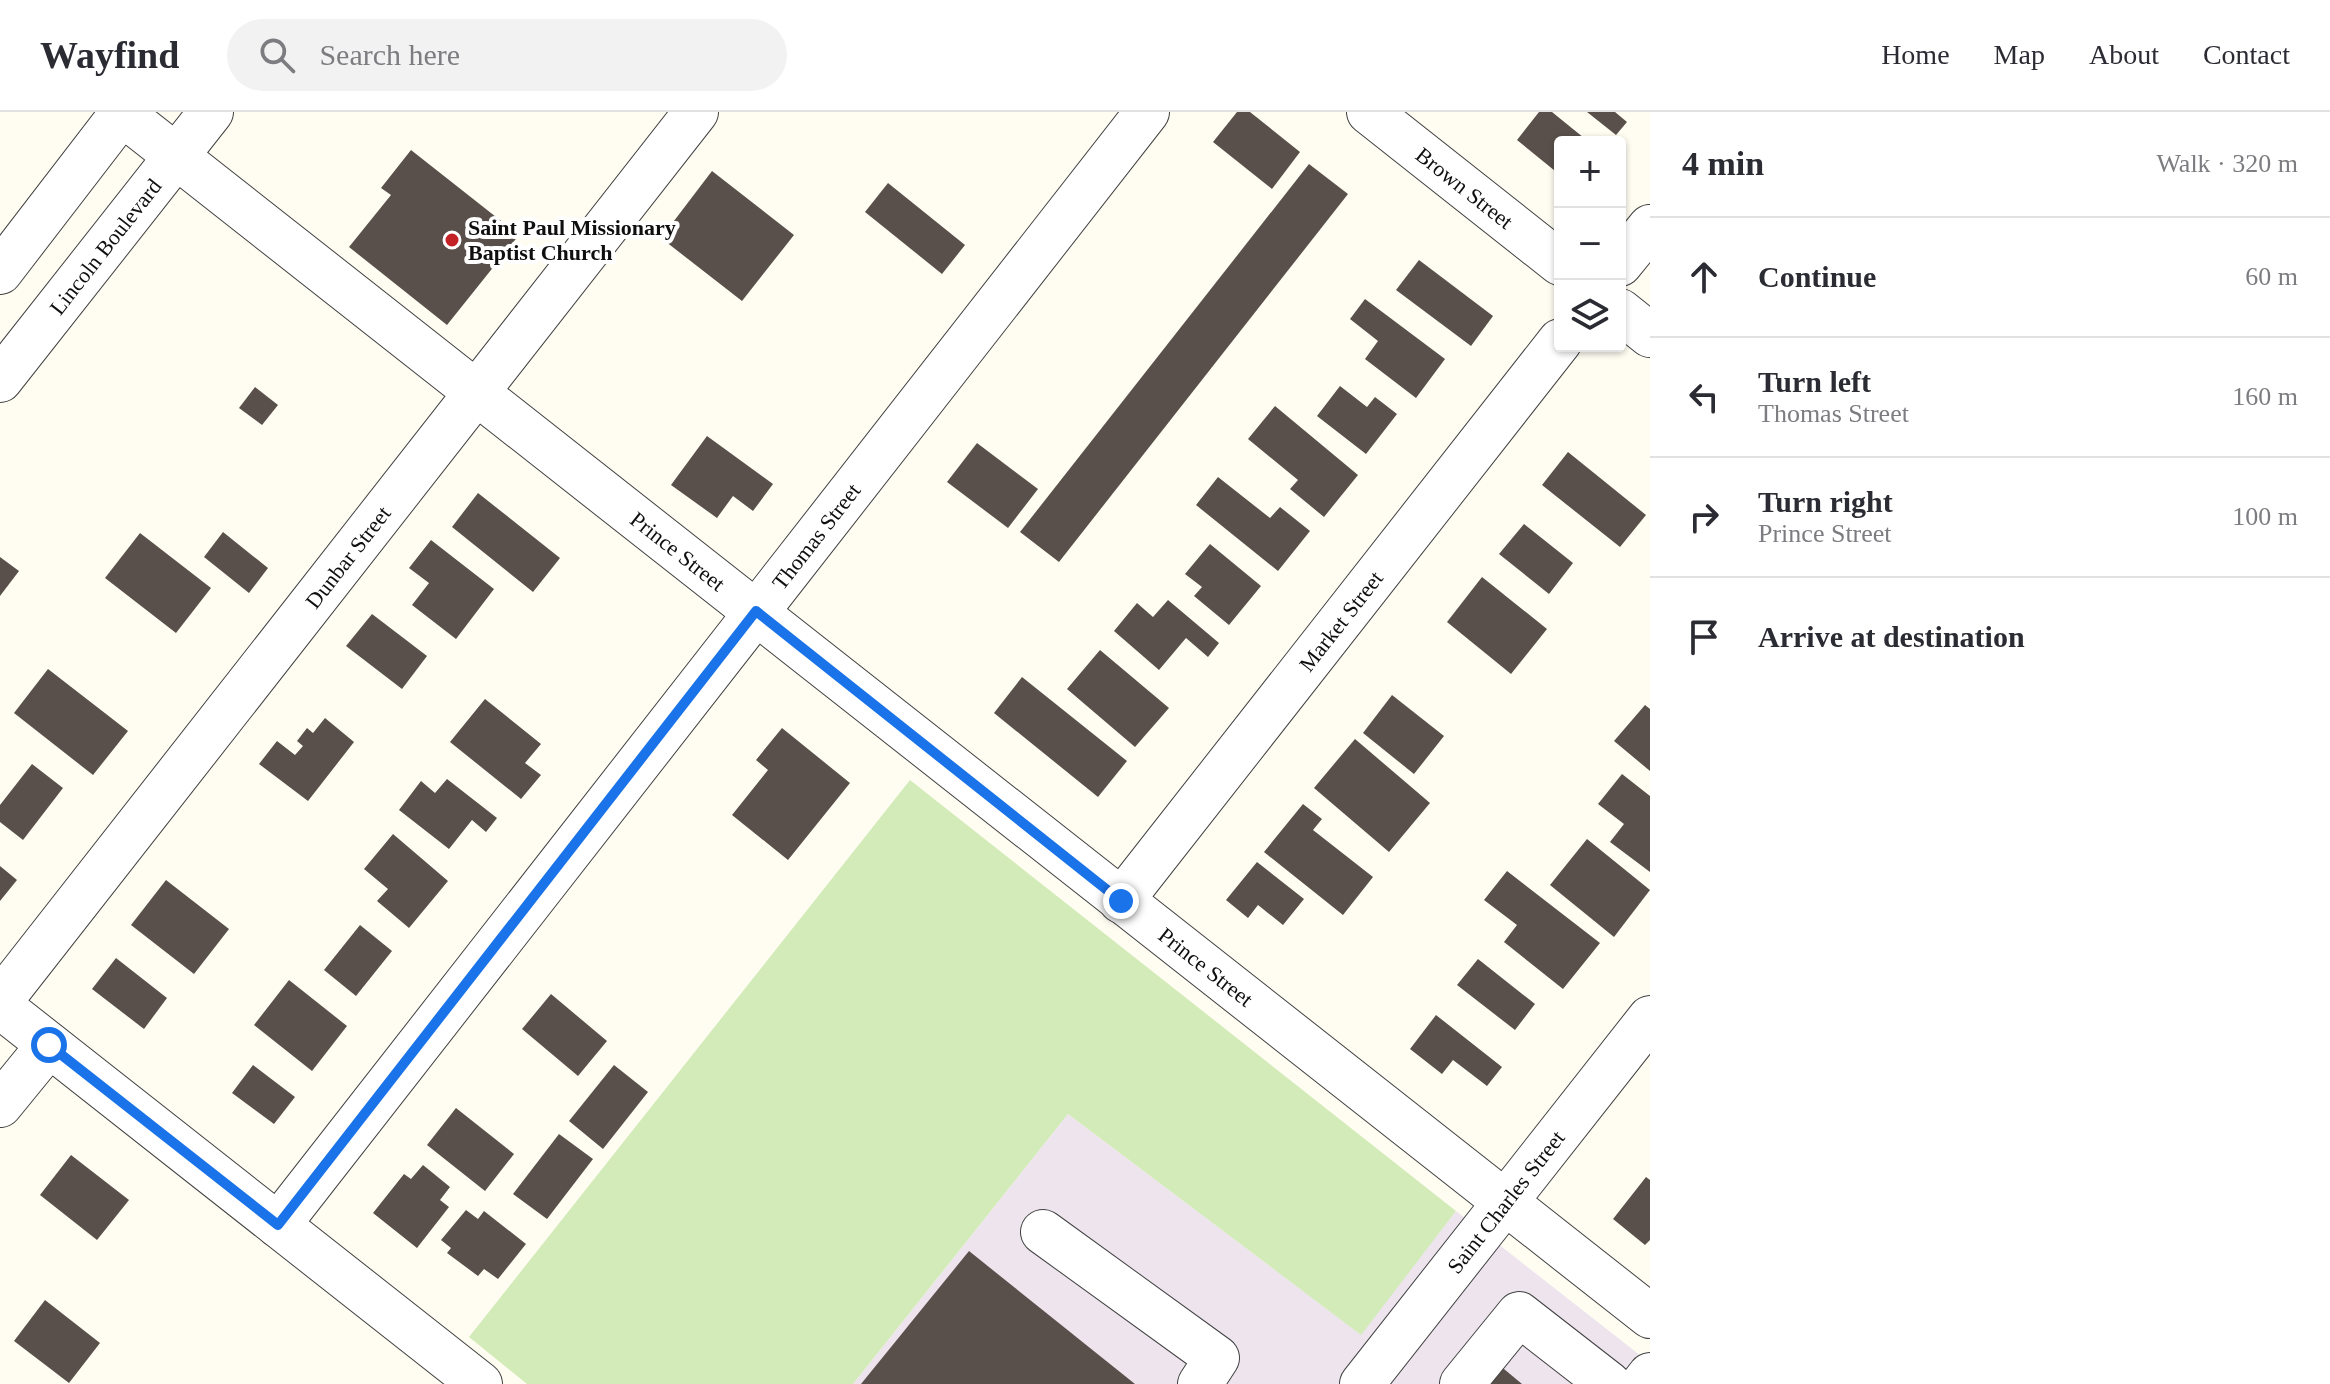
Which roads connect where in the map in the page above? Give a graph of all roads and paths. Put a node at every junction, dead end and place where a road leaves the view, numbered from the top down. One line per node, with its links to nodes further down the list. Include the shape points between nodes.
1 (122, 112): 6 (street, Prince Street); 10 (street)
2 (211, 112): 6 (street, Lincoln Boulevard)
3 (696, 112): 15 (street, Dunbar Street)
4 (1147, 112): 16 (street, Thomas Street)
5 (1369, 112): 9 (street, Brown Street)
6 (177, 156): 14 (street, Lincoln Boulevard); 15 (street, Prince Street)
7 (1650, 227): 8 (street)
8 (1626, 257)
9 (1554, 258)
10 (0, 272)
11 (1626, 316): 12 (street)
12 (1650, 335)
13 (1554, 349): 17 (street, Market Street)
14 (0, 380)
15 (478, 392): 16 (street, Prince Street); 18 (street, Dunbar Street)
16 (756, 611): 17 (street, Prince Street); 23 (street, Thomas Street)
17 (1121, 901): 22 (street, Prince Street)
18 (0, 1004): 20 (street)
19 (1650, 1018): 22 (street, Saint Charles Street)
20 (49, 1045): 21 (street); 23 (street)
21 (0, 1105)
22 (1506, 1202): 25 (street, Prince Street); 29 (street, Saint Charles Street)
23 (278, 1225): 27 (street)
24 (1043, 1232): 28 (street, via 1217,1358)
25 (1650, 1316)
26 (1650, 1375): 32 (street)
27 (480, 1384)
28 (1200, 1384)
29 (1363, 1384)
30 (1462, 1384): 31 (street, via 1519,1314)
31 (1609, 1384)
32 (1643, 1384)

